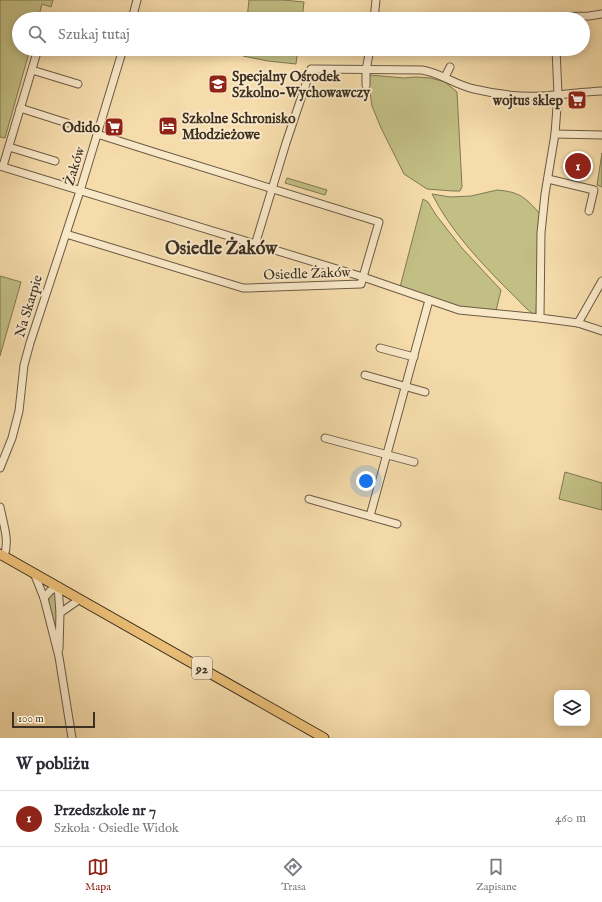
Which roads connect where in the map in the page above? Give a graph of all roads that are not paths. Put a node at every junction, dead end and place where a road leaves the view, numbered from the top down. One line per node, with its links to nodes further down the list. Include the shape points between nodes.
1 (137, 0): 3 (street)
2 (376, 0): 4 (street)
3 (134, 12)
4 (375, 12)
5 (602, 14): 6 (street)
6 (590, 16)
7 (36, 56): 12 (street)
8 (121, 56): 21 (street, Żaków)
9 (369, 56): 13 (street)
10 (556, 56): 18 (street)
11 (450, 67): 14 (street)
12 (32, 70): 15 (street); 19 (street)
13 (366, 70): 14 (street, via 410,68 432,71); 16 (street); 28 (street, via 311,69)
14 (445, 77): 18 (street, via 474,90 524,96)
15 (78, 84)
16 (366, 85)
17 (602, 91): 18 (street)
18 (558, 94): 22 (street)
19 (20, 108): 20 (street); 24 (street)
20 (67, 123)
21 (97, 134): 28 (street); 29 (street, Żaków)
22 (554, 134): 23 (street); 27 (street)
23 (602, 135)
24 (9, 147): 25 (street); 26 (street)
25 (55, 162)
26 (1, 166): 29 (street, Osiedle Żaków)
27 (548, 179): 30 (street, via 594,190); 37 (street, via 541,233)
28 (272, 188): 32 (street); 34 (street, via 379,222)
29 (80, 191): 31 (street, Żaków); 32 (street, Osiedle Żaków)
30 (589, 210)
31 (66, 234): 33 (street, Żaków); 34 (street, Osiedle Żaków, via 243,288 361,284)
32 (256, 245): 34 (street, Osiedle Żaków)
33 (54, 267): 48 (street, Na Skarpie, via 24,364 21,402)
34 (363, 277): 36 (street)
35 (602, 281): 38 (street)
36 (429, 300): 37 (street, via 459,310); 41 (street)
37 (540, 318): 38 (street)
38 (578, 323): 39 (street)
39 (602, 331)
40 (380, 348): 41 (street)
41 (414, 357): 43 (street)
42 (365, 375): 43 (street)
43 (406, 387): 44 (street); 46 (street)
44 (425, 392)
45 (326, 438): 46 (street)
46 (387, 455): 47 (street); 51 (street)
47 (414, 462)
48 (0, 468)
49 (309, 499): 51 (street)
50 (0, 507): 53 (street, via 7,547)
51 (370, 516): 52 (street)
52 (398, 524)
53 (2, 555): 54 (main road, 92)
54 (34, 573): 55 (main road, 92); 56 (street)
55 (58, 586): 56 (street); 57 (main road, 92); 58 (street)
56 (44, 598): 59 (street)
57 (80, 599): 58 (street); 61 (main road, 92)
58 (60, 613): 59 (street)
59 (59, 657): 60 (street)
60 (72, 738)
61 (324, 738)

